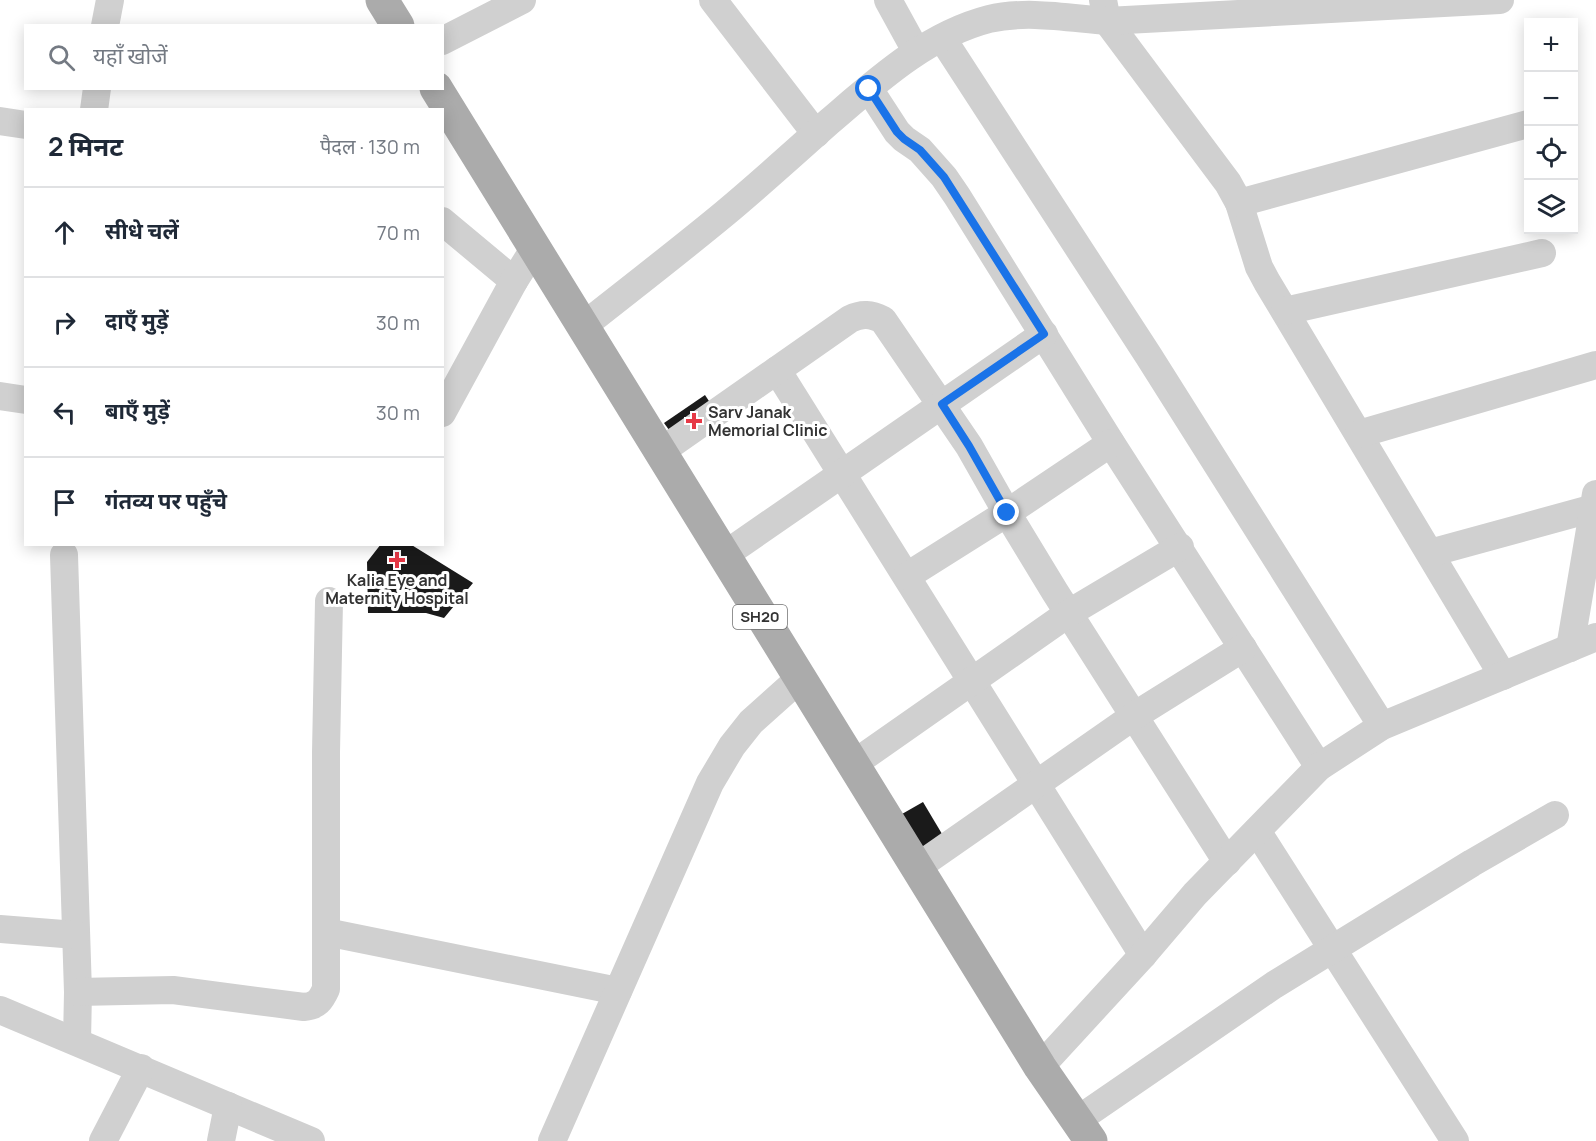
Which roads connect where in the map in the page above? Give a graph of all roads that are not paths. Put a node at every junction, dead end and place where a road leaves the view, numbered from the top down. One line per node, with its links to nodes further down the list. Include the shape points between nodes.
1 (110, 0): 8 (street)
2 (382, 0): 9 (main road)
3 (522, 0): 11 (street)
4 (713, 0): 20 (street)
5 (888, 0): 12 (street)
6 (1500, 0): 7 (street)
7 (1105, 10): 10 (street, via 990,19); 21 (street)
8 (105, 24)
9 (397, 24)
10 (942, 38): 12 (street); 56 (street)
11 (444, 40)
12 (916, 51): 13 (street)
13 (869, 89): 20 (street); 28 (street, via 897,132 944,177)
14 (97, 90): 16 (street)
15 (437, 90): 23 (main road, SH20)
16 (94, 108)
17 (0, 121): 18 (street)
18 (24, 125)
19 (1524, 125): 21 (street)
20 (816, 134): 27 (street, via 724,214)
21 (1239, 203): 26 (street, via 1259,267)
22 (444, 223): 25 (street)
23 (534, 249): 25 (street); 27 (main road, SH20)
24 (1542, 253): 26 (street)
25 (514, 280): 29 (street)
26 (1285, 311): 36 (street)
27 (582, 327): 38 (main road, SH20)
28 (1044, 334): 34 (street); 37 (street)
29 (455, 363): 35 (street)
30 (1596, 365): 36 (street)
31 (777, 370): 34 (street, via 850,319 873,315 883,320); 38 (street); 39 (street)
32 (0, 396): 33 (street)
33 (24, 400)
34 (942, 404): 39 (street); 41 (street)
35 (444, 405)
36 (1359, 435): 43 (street)
37 (1111, 443): 41 (street); 42 (street)
38 (660, 452): 45 (main road, SH20)
39 (842, 473): 45 (street); 46 (street)
40 (1595, 501): 43 (street); 51 (street)
41 (1007, 513): 46 (street); 48 (street)
42 (1180, 547): 48 (street); 50 (street)
43 (1430, 553): 52 (street)
44 (64, 555): 66 (street)
45 (723, 556): 53 (main road, SH20)
46 (906, 576): 54 (street)
47 (329, 601): 65 (street)
48 (1069, 613): 54 (street); 55 (street)
49 (1596, 637): 51 (street)
50 (1243, 648): 55 (street); 58 (street)
51 (1570, 648): 52 (street)
52 (1503, 676): 56 (street)
53 (799, 679): 57 (main road, SH20); 69 (street, via 751,722 710,783)
54 (971, 680): 57 (street); 59 (street)
55 (1134, 716): 59 (street); 62 (street)
56 (1382, 726): 58 (street)
57 (852, 765): 63 (main road, SH20)
58 (1319, 767): 61 (street)
59 (1036, 784): 63 (street); 68 (street)
60 (1555, 815): 67 (street)
61 (1257, 831): 62 (street); 67 (street)
62 (1227, 862): 68 (street)
63 (916, 868): 73 (main road, SH20)
64 (0, 929): 66 (street)
65 (326, 932): 69 (street); 70 (street, via 326,989 313,1006 173,990)
66 (76, 935): 70 (street)
67 (1334, 949): 76 (street, via 1274,985); 81 (street)
68 (1143, 955): 73 (street)
69 (618, 991): 80 (street)
70 (78, 992): 72 (street)
71 (0, 1010): 72 (street)
72 (76, 1041): 74 (street)
73 (1040, 1067): 76 (main road, SH20)
74 (141, 1068): 75 (street); 77 (street)
75 (228, 1106): 78 (street); 79 (street)
76 (1083, 1131)
77 (103, 1141)
78 (221, 1141)
79 (311, 1141)
80 (552, 1141)
81 (1455, 1141)

